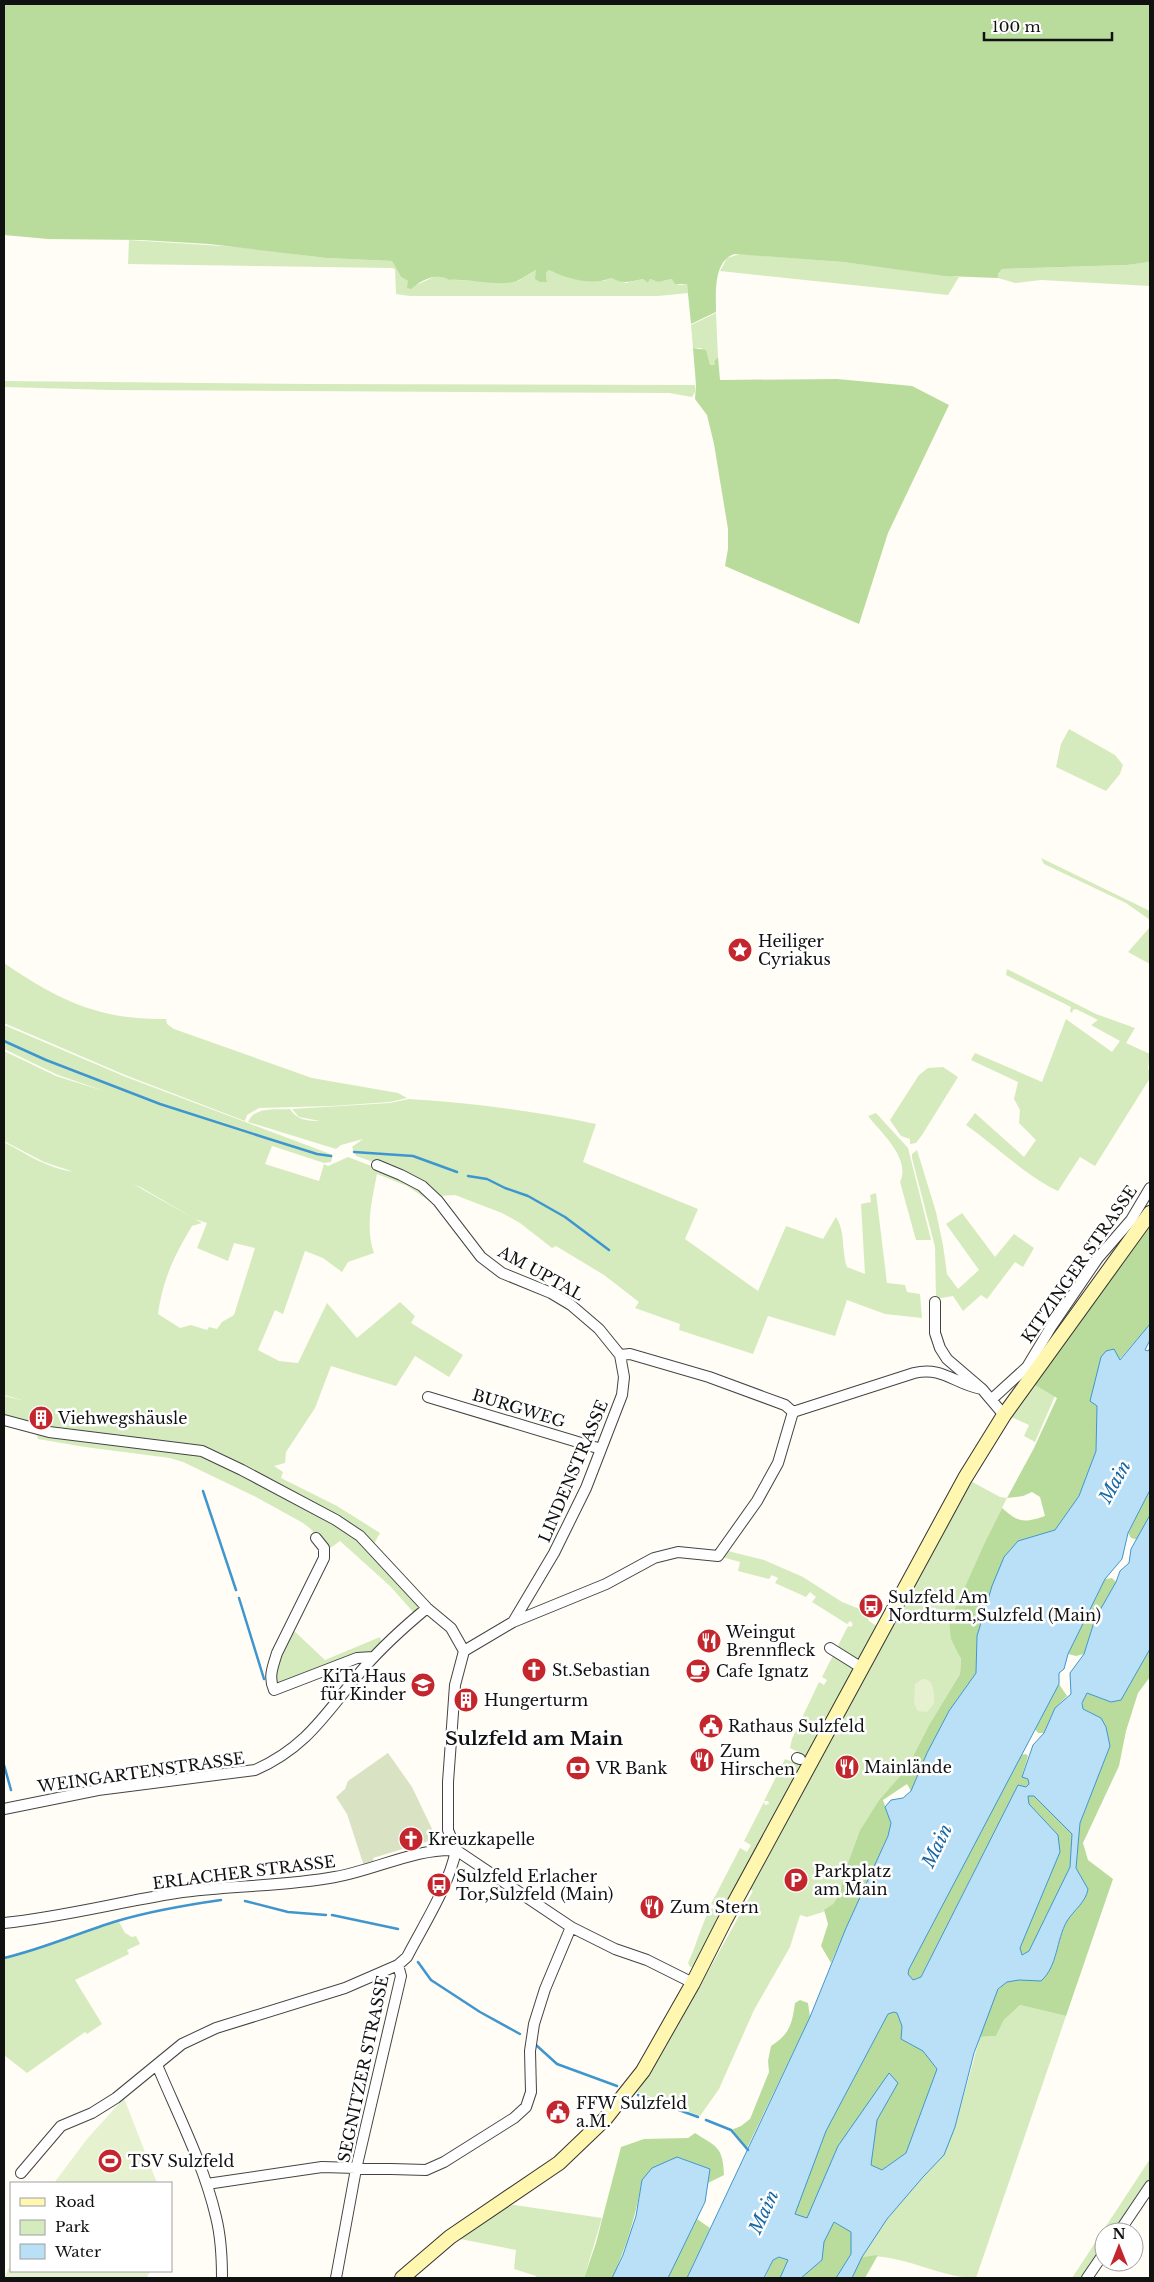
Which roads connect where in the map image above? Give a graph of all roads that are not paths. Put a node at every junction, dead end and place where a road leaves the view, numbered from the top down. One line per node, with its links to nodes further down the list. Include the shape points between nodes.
1 (377, 1165): 5 (street, AM UPTAL, via 428,1191 481,1257 502,1273 571,1305 599,1328)
2 (1150, 1188): 8 (street, KITZINGER STRASSE, via 1131,1220 1098,1258 1056,1319 1027,1367)
3 (1150, 1213): 10 (main road)
4 (934, 1302): 6 (street, via 935,1334 940,1348 947,1359)
5 (620, 1355): 9 (street, via 630,1354 709,1377 785,1405); 12 (street, LINDENSTRASSE, via 624,1377 622,1395)
6 (982, 1389): 8 (street); 9 (street, via 928,1370)
7 (428, 1397): 12 (street, BURGWEG)
8 (992, 1399): 10 (street)
9 (793, 1412): 15 (street, via 778,1463 757,1501 718,1556 678,1552 654,1558 606,1584)
10 (1004, 1415): 19 (main road, via 945,1514)
11 (4, 1420): 14 (street, via 49,1432 202,1451 349,1528)
12 (601, 1449): 15 (street, LINDENSTRASSE, via 554,1553)
13 (316, 1538): 18 (street, via 324,1548 324,1558 277,1653 271,1684 274,1690 357,1658)
14 (427, 1608): 17 (street, via 451,1628); 18 (street, WEINGARTENSTRASSE)
15 (513, 1622): 17 (street, LINDENSTRASSE)
16 (830, 1648): 19 (street)
17 (464, 1651): 21 (street, via 455,1685 448,1782 448,1830)
18 (373, 1657): 20 (street, WEINGARTENSTRASSE, via 307,1736 291,1751 254,1770 98,1790)
19 (862, 1668): 25 (main road)
20 (4, 1809)
21 (456, 1850): 22 (street, ERLACHER STRASSE, via 438,1849 336,1877 275,1886 251,1885 176,1893); 23 (street); 24 (street, SEGNITZER STRASSE, via 454,1863 442,1888 407,1957)
22 (4, 1923)
23 (571, 1927): 25 (street); 27 (street, via 534,2024 530,2051 531,2092 526,2107 514,2118 426,2170)
24 (398, 1965): 26 (street, via 345,1988 216,2028 182,2044); 27 (street, SEGNITZER STRASSE, via 401,1976)
25 (693, 1983): 34 (main road, via 642,2071 605,2120 559,2163 450,2237)
26 (157, 2066): 28 (street, via 116,2098 61,2126); 29 (street)
27 (356, 2169): 29 (street, via 322,2167); 33 (street, SEGNITZER STRASSE)
28 (21, 2172)
29 (207, 2184): 32 (street, via 217,2218)
30 (1150, 2186): 31 (street)
31 (1126, 2222)
32 (222, 2278)
33 (336, 2278)
34 (402, 2278)

